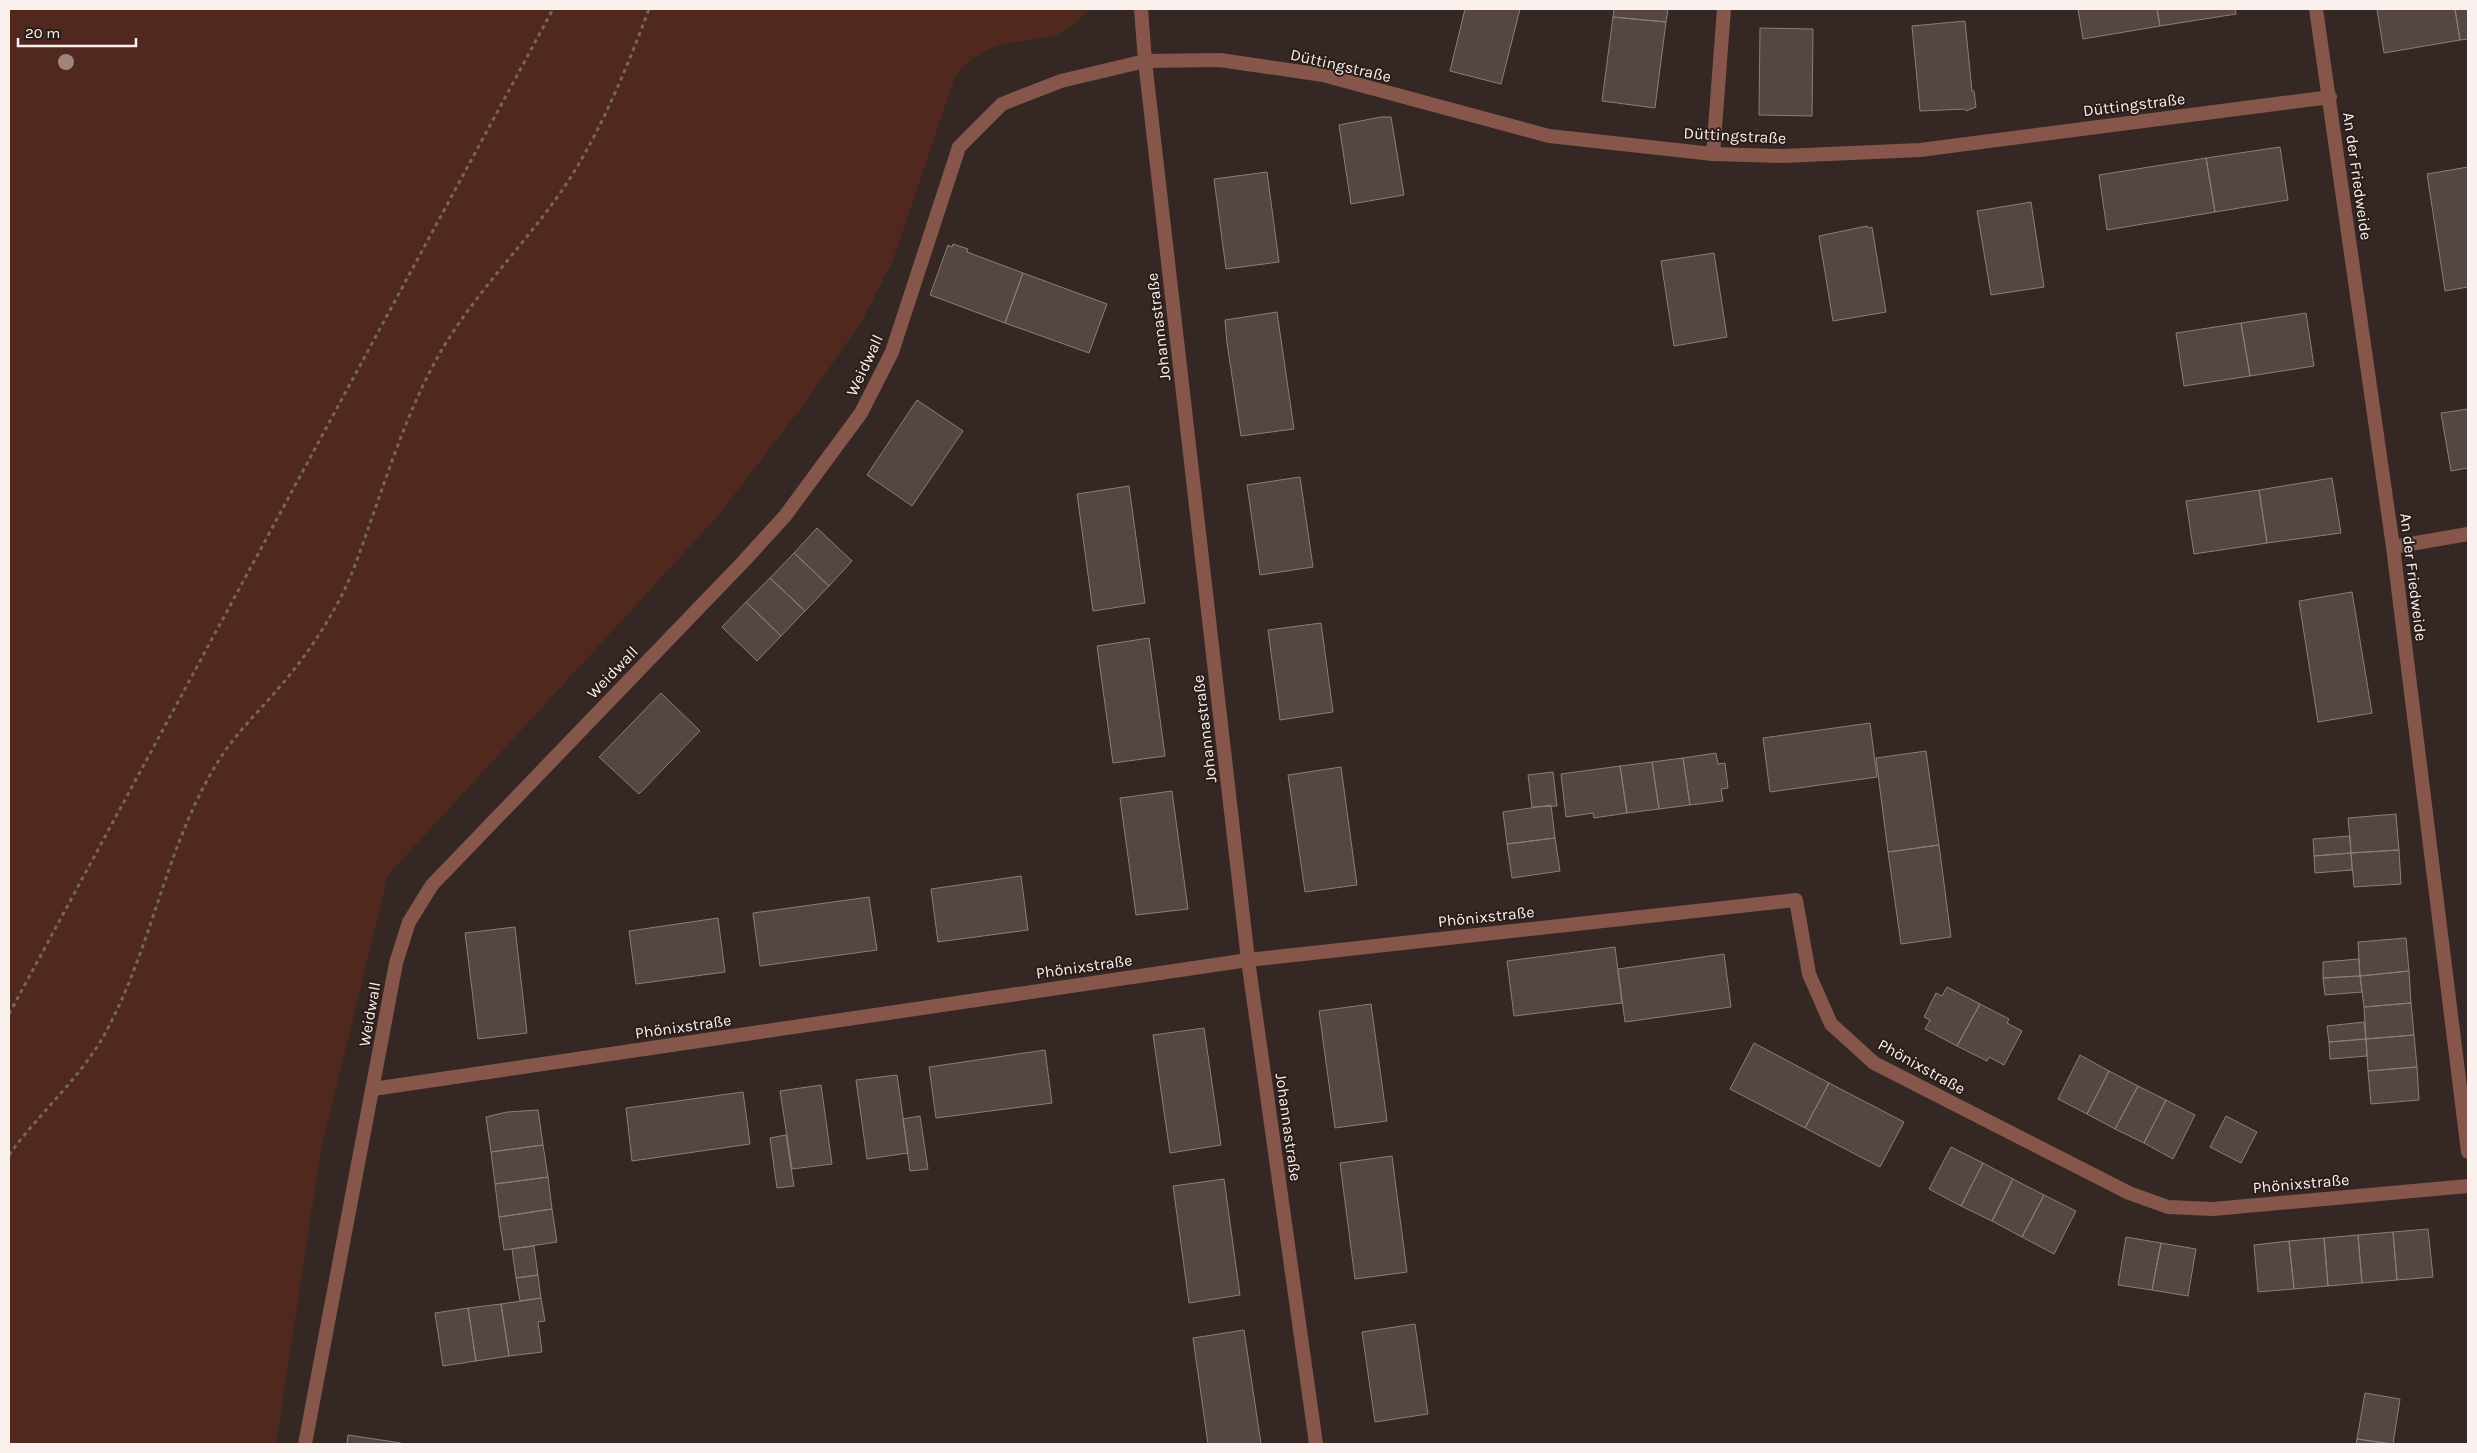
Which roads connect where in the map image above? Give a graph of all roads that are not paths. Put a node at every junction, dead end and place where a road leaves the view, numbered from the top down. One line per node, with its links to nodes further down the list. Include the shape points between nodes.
1 (1141, 9): 4 (street, Johannastraße)
2 (1724, 9): 6 (street)
3 (2316, 9): 5 (street, An der Friedweide)
4 (1145, 61): 6 (street, Düttingstraße, via 1220,60 1323,75 1549,136); 9 (street, Johannastraße); 10 (street, Weidwall, via 1061,81 1002,104 960,147 892,352 861,413 823,467 749,555 432,885 409,922 396,963)
5 (2330, 97): 6 (street, Düttingstraße, via 1920,150 1783,156); 8 (street, An der Friedweide)
6 (1713, 154)
7 (2468, 534): 8 (street)
8 (2393, 547): 11 (street, An der Friedweide)
9 (1248, 960): 10 (street, Phönixstraße); 12 (street, Phönixstraße, via 1796,900 1808,974 1831,1024 1874,1063 2129,1193 2168,1207 2213,1209); 14 (street, Johannastraße)
10 (373, 1090): 13 (street, Weidwall)
11 (2468, 1152)
12 (2468, 1186)
13 (304, 1444)
14 (1316, 1444)

